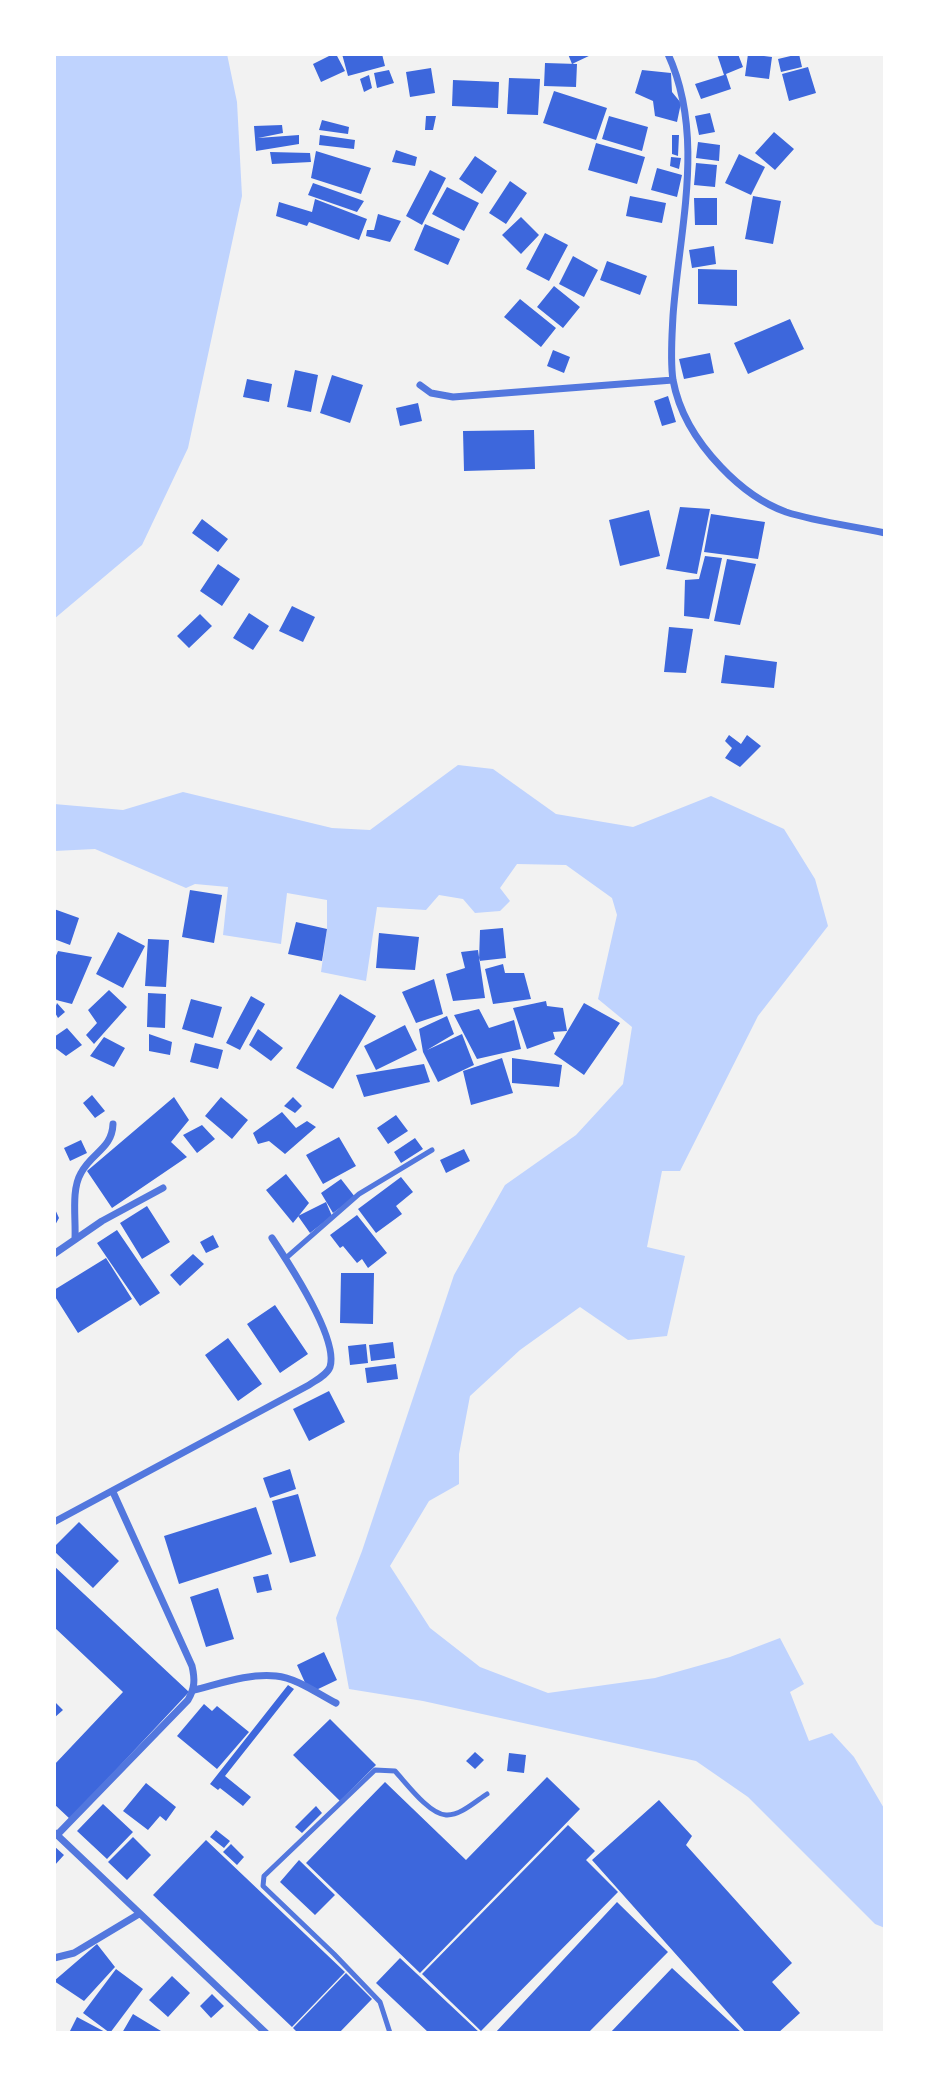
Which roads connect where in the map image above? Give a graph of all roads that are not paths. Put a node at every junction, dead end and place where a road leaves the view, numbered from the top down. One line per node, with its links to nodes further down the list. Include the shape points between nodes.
1 (668, 54): 2 (street, via 685,104 689,147 676,275)
2 (673, 380): 3 (street, via 453,397 431,393); 4 (street, via 688,424 741,488 785,512)
3 (420, 385)
4 (885, 533)
5 (113, 1124): 8 (street, via 111,1141 89,1161 78,1181)
6 (432, 1150): 11 (lane, via 359,1194)
7 (163, 1188): 8 (street)
8 (75, 1238): 10 (street)
9 (272, 1238): 11 (street)
10 (54, 1254)
11 (285, 1258): 12 (street, via 324,1326 330,1368 310,1385)
12 (113, 1492): 13 (street); 14 (street, via 192,1666)
13 (54, 1522)
14 (194, 1690): 15 (street, via 275,1676); 17 (street)
15 (337, 1703)
16 (487, 1794): 21 (lane, via 447,1815 432,1810 395,1771 375,1770 264,1876 263,1886 380,2002)
17 (56, 1834): 18 (street)
18 (139, 1914): 19 (street, via 74,1953); 20 (street)
19 (54, 1958)
20 (266, 2033)
21 (390, 2033)

